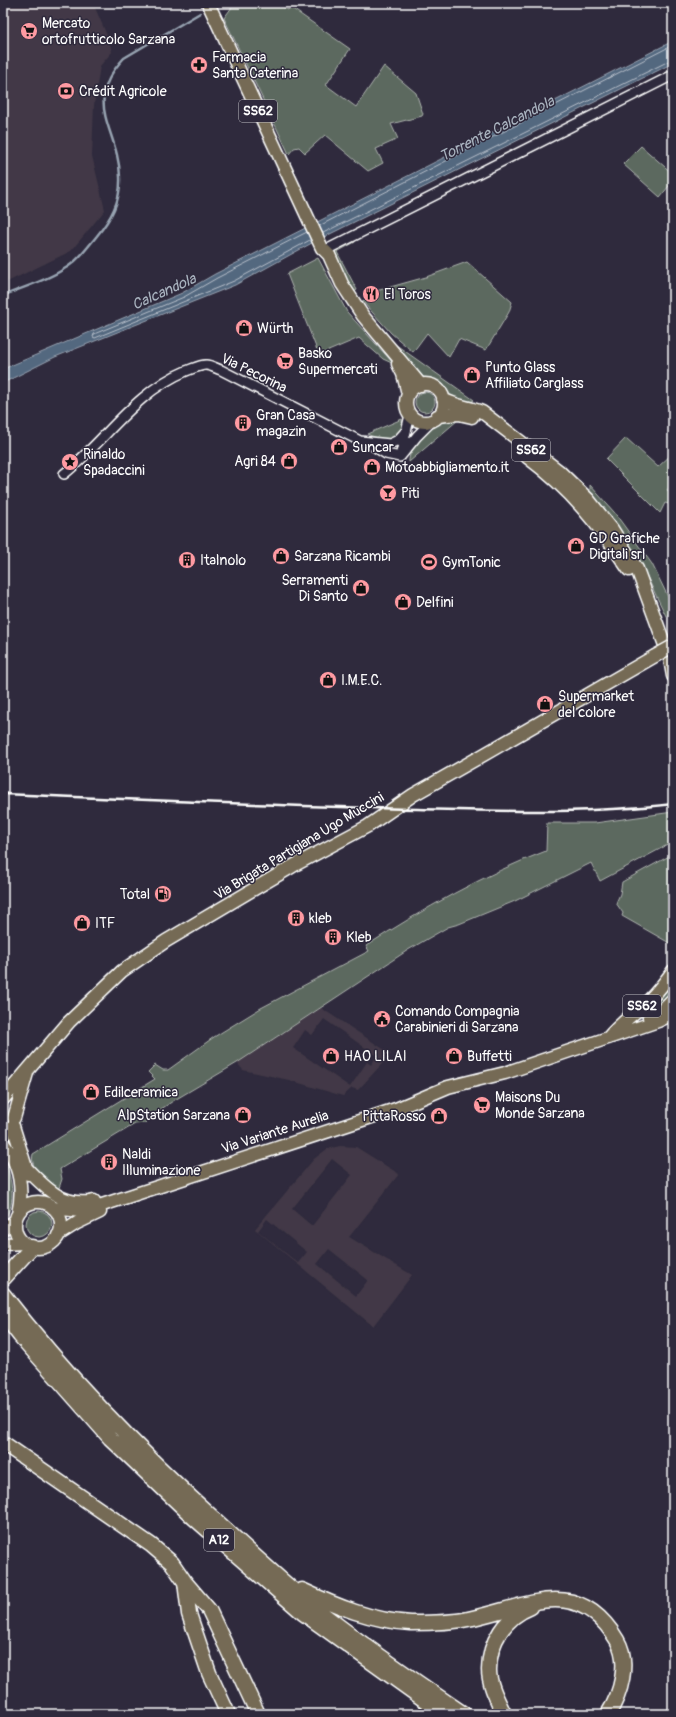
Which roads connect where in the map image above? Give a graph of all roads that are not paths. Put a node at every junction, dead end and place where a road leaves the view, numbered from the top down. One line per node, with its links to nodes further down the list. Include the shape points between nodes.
1 (208, 3): 3 (main road, SS62)
2 (673, 74): 3 (street)
3 (323, 249): 4 (main road, SS62, via 329,255 342,284 359,310); 5 (main road, SS62, via 324,258 349,303 397,363)
4 (421, 384): 5 (main road); 6 (main road, via 438,389)
5 (408, 394): 7 (main road, via 406,405)
6 (443, 399): 8 (main road, via 442,410); 13 (main road, SS62, via 457,406 482,412 558,471 588,500 621,542 638,569)
7 (410, 415): 8 (main road, via 419,421); 9 (street)
8 (435, 418): 11 (street); 13 (main road, via 459,414 473,417 535,463 576,499 606,534)
9 (406, 431): 10 (street, Via Pecorina, via 390,444); 11 (street)
10 (367, 442): 11 (street, Via Pecorina, via 372,447); 12 (street, Via Pecorina, via 360,441 221,370 206,365 176,376 155,388 115,422)
11 (400, 457)
12 (64, 474)
13 (652, 605): 15 (main road, SS62, via 670,658)
14 (673, 646): 20 (main road, Via Brigata Partigiana Ugo Muccini, bridge, via 457,768 368,826 293,866 166,941 110,981 57,1036)
15 (673, 676)
16 (673, 971): 19 (main road, SS62, via 664,985 618,1025)
17 (673, 999): 19 (main road, via 662,1010)
18 (673, 1014): 19 (main road)
19 (608, 1038): 27 (main road, Via Variante Aurelia, via 496,1076 472,1088 432,1100 416,1101)
20 (27, 1072): 21 (main road, Via Brigata Partigiana Ugo Muccini); 23 (main road, Via Brigata Partigiana Ugo Muccini)
21 (3, 1099)
22 (3, 1106): 23 (main road, via 10,1110)
23 (13, 1122): 24 (main road); 26 (main road)
24 (3, 1134)
25 (3, 1142): 29 (main road, via 11,1153 19,1175 20,1202)
26 (26, 1168): 27 (main road, via 57,1197 71,1202 84,1203 111,1197); 28 (main road, via 30,1180)
27 (121, 1199): 28 (main road, Via Variante Aurelia, via 80,1211); 31 (main road, Via Variante Aurelia, via 118,1204)
28 (51, 1206): 29 (main road, via 42,1202 29,1204); 31 (main road, via 60,1221)
29 (17, 1217): 30 (main road); 33 (main road, via 17,1234)
30 (3, 1229)
31 (58, 1235): 33 (main road, via 50,1244 38,1248)
32 (3, 1244): 33 (main road)
33 (28, 1245): 34 (highway)
34 (4, 1278)
35 (3, 1294): 37 (highway, A12)
36 (3, 1314): 37 (highway, A12)
37 (26, 1333): 41 (highway, A12 / A12, via 118,1428); 44 (highway, A12 / A12, via 110,1438 194,1518 303,1614)
38 (3, 1435): 40 (highway)
39 (3, 1443): 40 (highway)
40 (16, 1451): 42 (highway, via 151,1545 172,1563)
41 (280, 1579): 43 (highway, via 328,1602 370,1617 409,1622 439,1623 469,1619 529,1602); 49 (highway, A12 / A12, via 378,1655)
42 (185, 1582): 45 (highway, via 189,1614 209,1673); 46 (highway, via 209,1610)
43 (552, 1600): 50 (highway, via 523,1610 508,1621 497,1636 489,1671 494,1694); 51 (highway, via 568,1601 592,1610 608,1624 620,1646 624,1671)
44 (402, 1685): 47 (highway); 48 (highway, A12 / A12)
45 (228, 1714)
46 (258, 1714)
47 (430, 1714)
48 (444, 1714)
49 (464, 1714)
50 (504, 1714)
51 (608, 1714)

